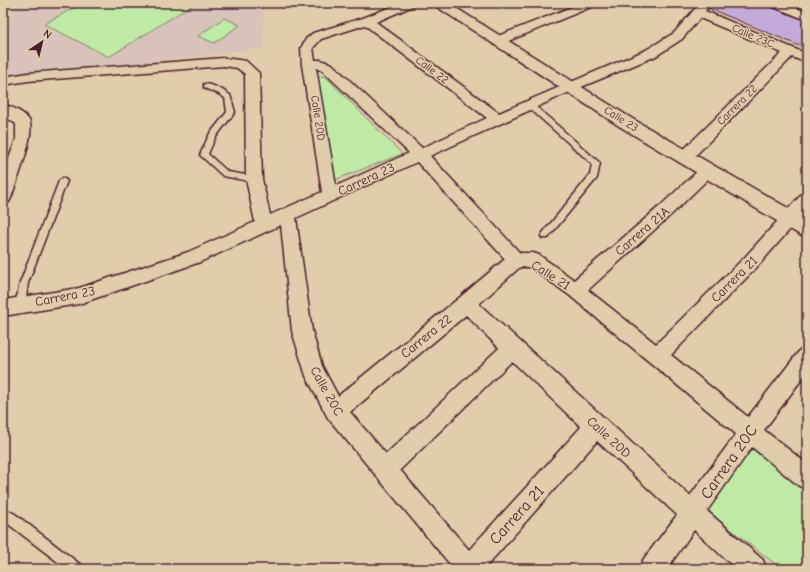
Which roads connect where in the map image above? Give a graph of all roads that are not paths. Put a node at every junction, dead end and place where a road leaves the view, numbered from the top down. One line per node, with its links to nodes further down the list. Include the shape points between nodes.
1 (411, 3): 7 (street)
2 (438, 3): 8 (street, Calle 23)
3 (592, 3): 8 (street)
4 (777, 4): 6 (street)
5 (702, 8): 9 (street, Calle 23C); 14 (street, Carrera 23, via 678,36 661,48)
6 (807, 16)
7 (367, 21): 11 (street, Calle 20D, via 317,36 308,48); 17 (street, Calle 22)
8 (498, 41): 14 (street, Calle 23)
9 (790, 52): 10 (street, Calle 23C); 19 (street, Carrera 22)
10 (807, 59)
11 (309, 65): 18 (street, Calle 21, via 320,64 327,67); 23 (street, Calle 20D)
12 (3, 81): 21 (street, via 224,62 241,64 252,73)
13 (206, 86): 21 (lane, via 228,97 230,112 212,137 204,155 226,174)
14 (569, 87): 15 (street, Carrera 23); 19 (street, Calle 23)
15 (530, 105): 17 (street, Carrera 23); 30 (lane, via 596,163 594,176)
16 (3, 109): 24 (street, via 23,122 23,139)
17 (497, 120): 18 (street, Carrera 23)
18 (419, 154): 23 (street, Carrera 23); 31 (street, Calle 21)
19 (684, 158): 20 (street, Calle 23)
20 (707, 171): 27 (street, Calle 23); 32 (street, Carrera 21A)
21 (254, 179): 28 (street)
22 (63, 181): 34 (lane, via 24,283)
23 (330, 195): 26 (street, Carrera 23)
24 (3, 198)
25 (807, 199): 27 (street, Carrera 21)
26 (288, 216): 28 (street, Carrera 23); 39 (street, Calle 20C, via 302,331 313,369)
27 (789, 219): 29 (street, Calle 23); 37 (street, Carrera 21, via 751,262)
28 (264, 226): 34 (street, Carrera 23, via 194,257 119,284 79,296)
29 (807, 229)
30 (545, 236)
31 (516, 260): 32 (street, Calle 21, via 533,260); 33 (street, Carrera 22)
32 (575, 290): 37 (street, Calle 21)
33 (466, 304): 36 (street, Calle 20D); 39 (street, Carrera 22)
34 (20, 305): 35 (street, Carrera 23)
35 (3, 308)
36 (512, 348): 40 (street, Calle 20D); 42 (street)
37 (657, 356): 41 (street, Calle 21)
38 (807, 356): 41 (street, Carrera 20C)
39 (335, 411): 42 (street, Calle 20C)
40 (596, 426): 44 (street, Calle 20D); 46 (street, Carrera 21)
41 (750, 432): 43 (street, Calle 21); 44 (street, Carrera 20C)
42 (385, 470): 46 (street, Calle 20C)
43 (807, 478)
44 (693, 512): 48 (street, Carrera 20C); 49 (street, Calle 20D)
45 (3, 514): 47 (lane)
46 (470, 568)
47 (77, 569)
48 (652, 569)
49 (754, 569)

